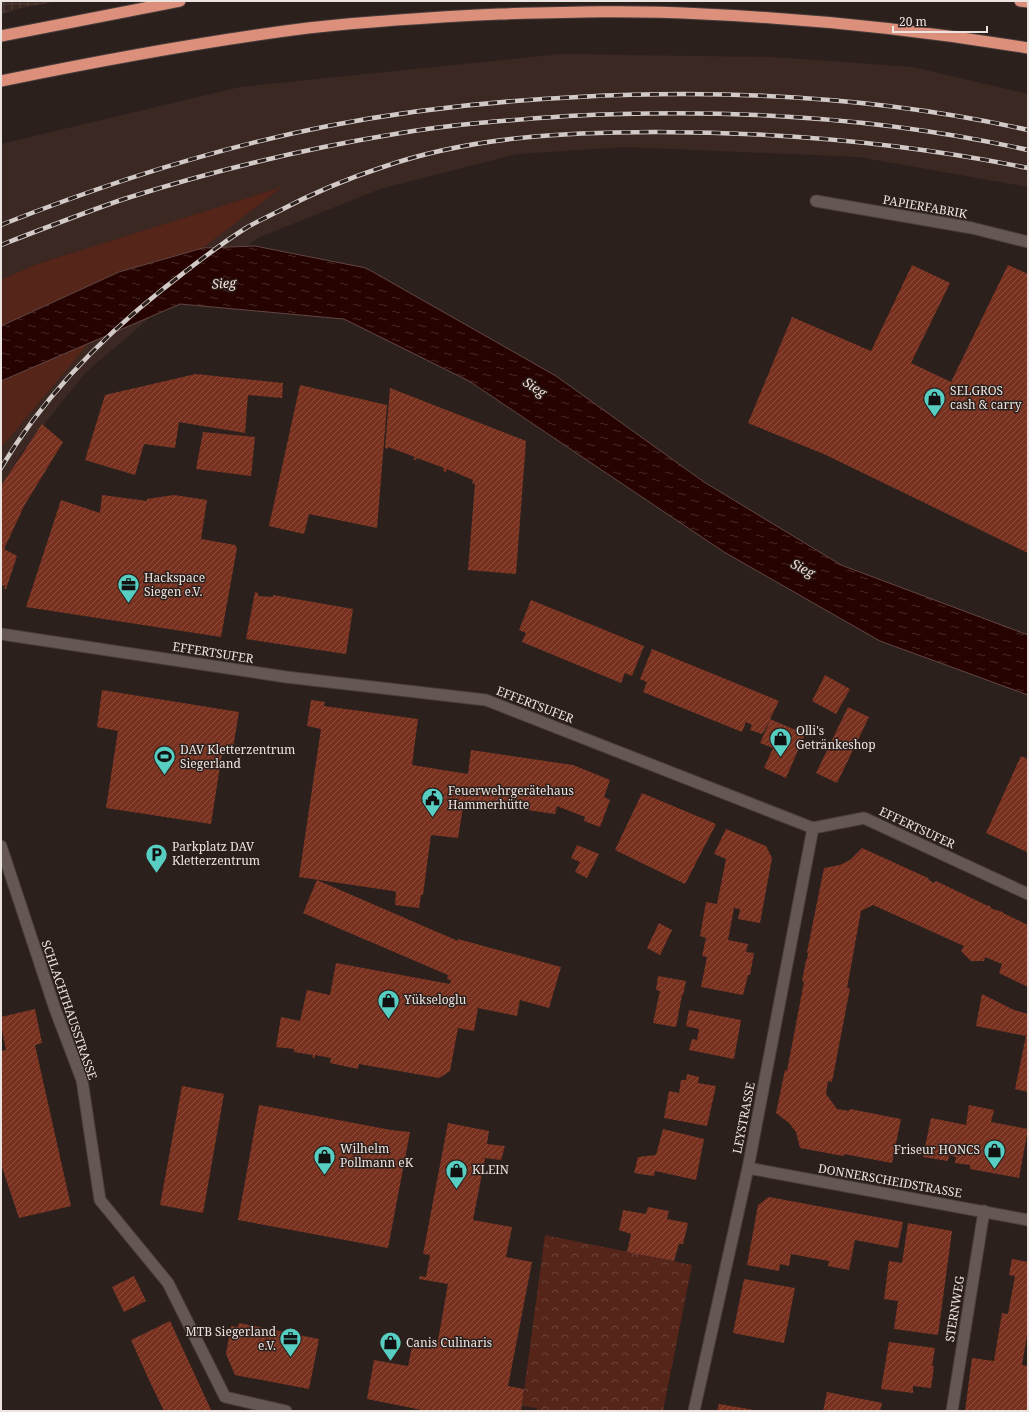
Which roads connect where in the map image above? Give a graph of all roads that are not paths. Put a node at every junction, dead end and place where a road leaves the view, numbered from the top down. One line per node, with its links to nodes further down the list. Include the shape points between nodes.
1 (180, 1): 4 (highway)
2 (1020, 1): 3 (highway)
3 (1028, 2)
4 (1, 36)
5 (1028, 48): 6 (highway, via 960,37 830,22 700,14 562,12 440,17 310,28 181,46)
6 (1, 81)
7 (816, 201): 8 (street, PAPIERFABRIK, via 972,228)
8 (1028, 242)
9 (1, 634): 10 (street, EFFERTSUFER, via 286,677 486,700)
10 (813, 828): 12 (street, EFFERTSUFER, via 864,818); 13 (street, LEYSTRASSE)
11 (1, 846): 16 (street, SCHLACHTHAUSSTRASSE, via 55,1009 82,1080 100,1200 168,1283 225,1397)
12 (1028, 894)
13 (748, 1168): 14 (street, DONNERSCHEIDSTRASSE); 17 (street, LEYSTRASSE)
14 (984, 1211): 15 (street, DONNERSCHEIDSTRASSE); 18 (street, STERNWEG)
15 (1028, 1220)
16 (286, 1411)
17 (694, 1411)
18 (952, 1411)

